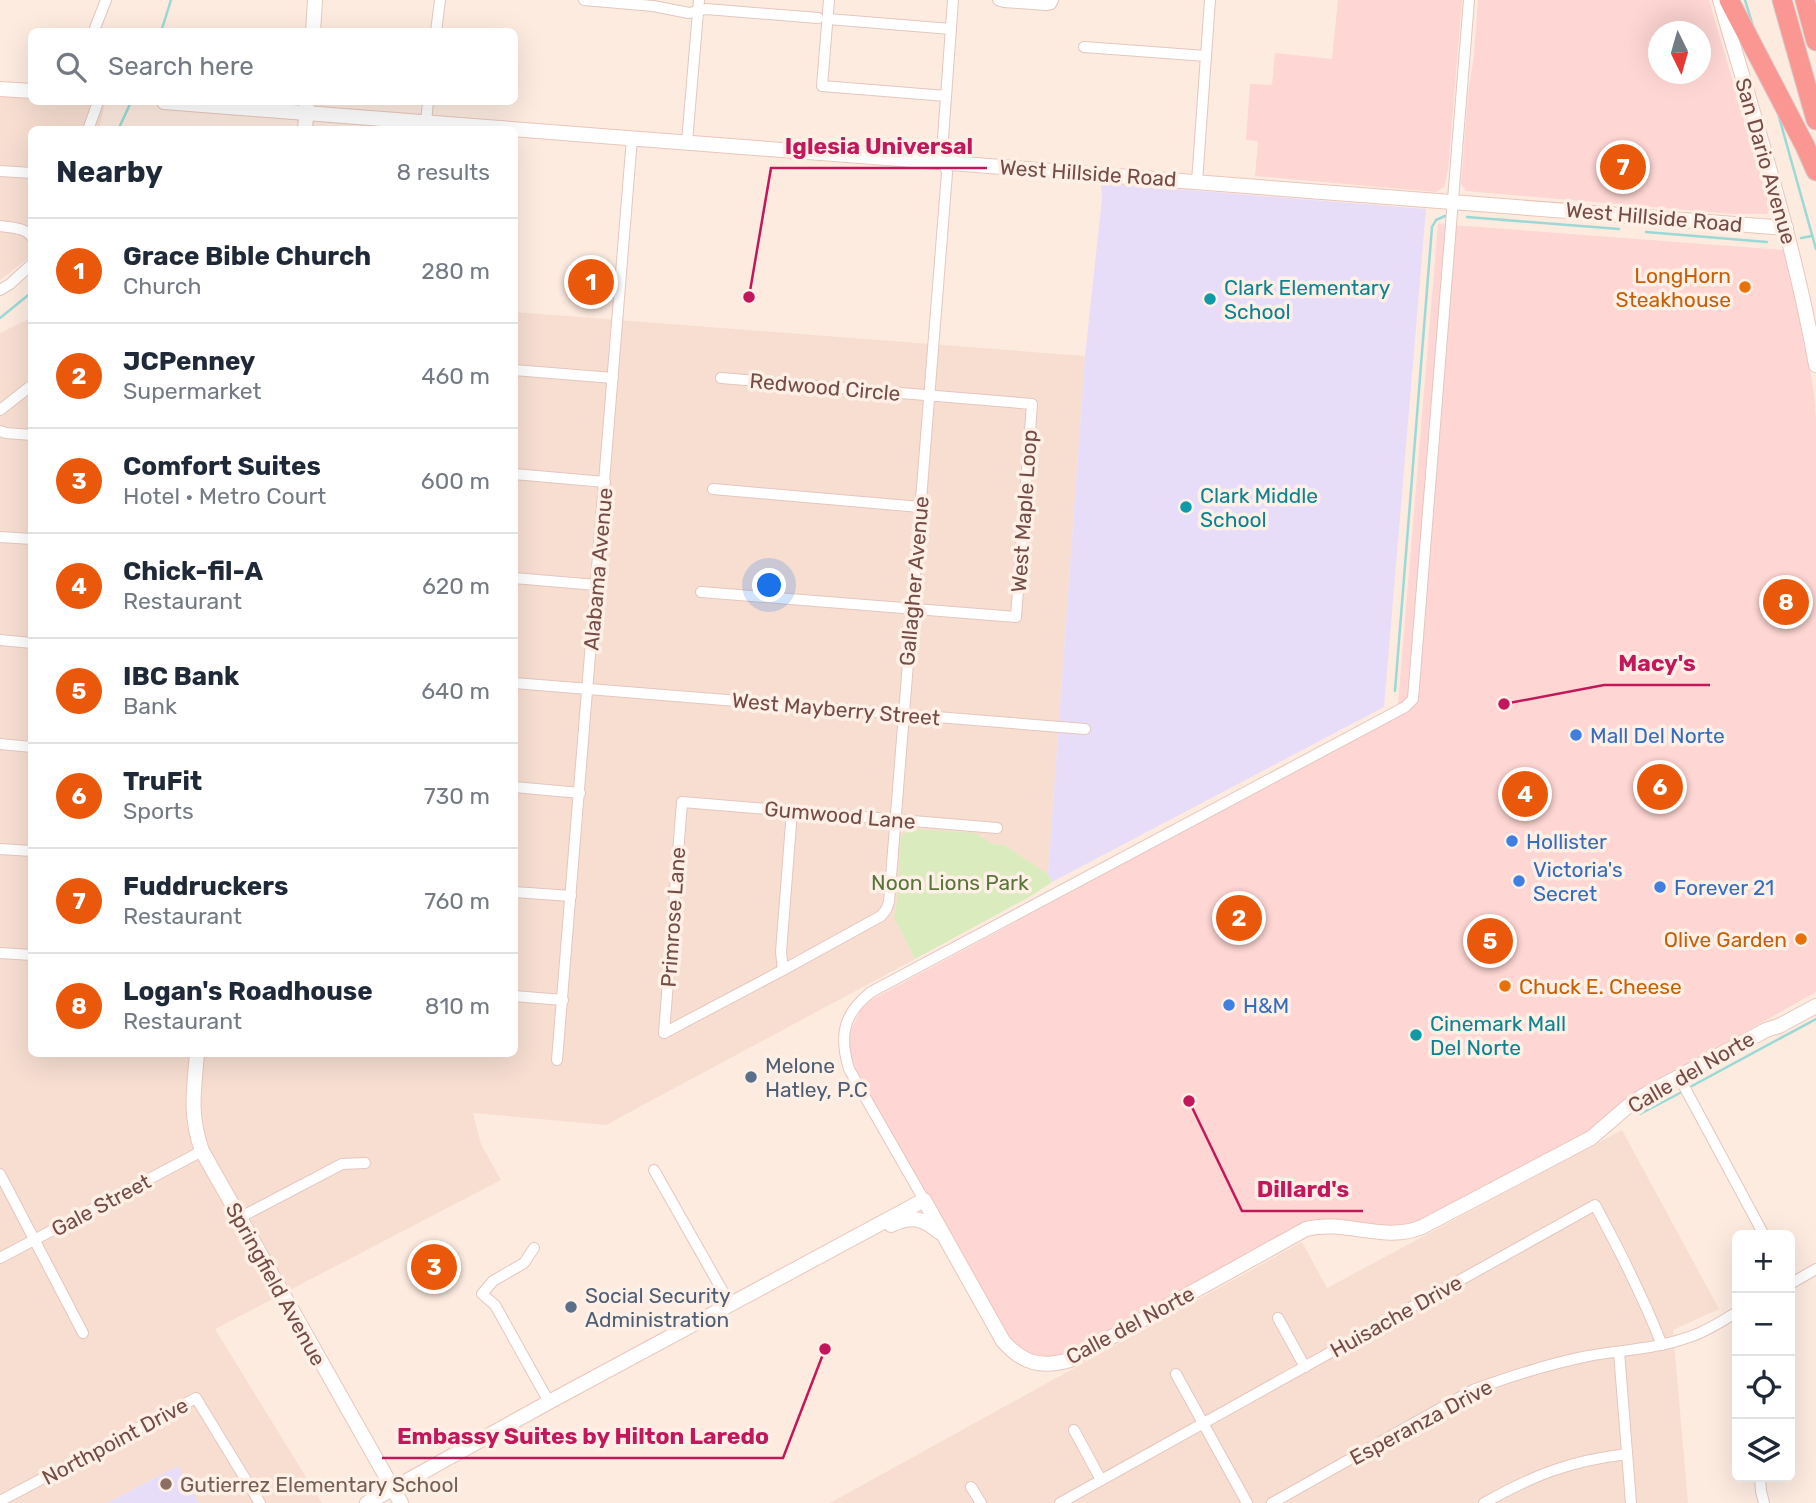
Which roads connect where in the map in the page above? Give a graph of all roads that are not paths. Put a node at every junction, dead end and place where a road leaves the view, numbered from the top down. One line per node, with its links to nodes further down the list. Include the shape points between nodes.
1 (106, 0): 17 (street)
2 (315, 0): 18 (street)
3 (440, 0): 19 (street)
4 (584, 0): 15 (street, via 689,13)
5 (829, 0): 16 (street)
6 (953, 0): 20 (street, Gallagher Avenue)
7 (998, 0): 8 (street, via 1046,5)
8 (1053, 0)
9 (1210, 0): 23 (street)
10 (1469, 0): 44 (street)
11 (1720, 0): 46 (street, San Dario Avenue)
12 (1729, 0): 41 (highway)
13 (1782, 0): 31 (highway)
14 (1805, 0): 21 (highway)
15 (698, 5): 16 (street); 38 (street)
16 (823, 19): 20 (street); 26 (street, via 822,86)
17 (95, 28)
18 (313, 28)
19 (436, 28)
20 (951, 29): 26 (street, Gallagher Avenue)
21 (1816, 41)
22 (1084, 47): 23 (street)
23 (1206, 55): 43 (street)
24 (0, 89): 25 (street)
25 (28, 91)
26 (946, 96): 39 (street, Gallagher Avenue)
27 (97, 105): 33 (street)
28 (250, 105): 30 (street, West Hillside Road)
29 (428, 105): 32 (street)
30 (307, 107): 32 (street, West Hillside Road); 34 (street)
31 (1816, 120)
32 (426, 122): 35 (street, West Hillside Road)
33 (89, 126)
34 (305, 126)
35 (478, 126)
36 (518, 129): 37 (street, West Hillside Road)
37 (632, 138): 38 (street, West Hillside Road); 52 (street, Alabama Avenue)
38 (687, 142): 39 (street, West Hillside Road)
39 (944, 162): 43 (street, West Hillside Road); 55 (street, Gallagher Avenue, via 947,173)
40 (0, 171): 42 (street)
41 (1816, 171)
42 (28, 173)
43 (1197, 182): 44 (street, West Hillside Road)
44 (1452, 201): 46 (street, West Hillside Road); 103 (street, via 1413,699 862,1000 844,1035 849,1069)
45 (0, 226): 47 (street)
46 (1786, 228): 50 (street, San Dario Avenue)
47 (28, 233)
48 (28, 268): 49 (street)
49 (0, 290)
50 (1816, 365)
51 (518, 370): 52 (street)
52 (613, 378): 60 (street, Alabama Avenue)
53 (721, 378): 55 (street, Redwood Circle)
54 (28, 388): 56 (street)
55 (929, 396): 62 (street, Gallagher Avenue); 68 (street, West Maple Loop, via 1032,404 1016,617)
56 (0, 410)
57 (0, 431): 58 (street)
58 (28, 435)
59 (518, 474): 60 (street)
60 (605, 482): 66 (street, Alabama Avenue)
61 (713, 489): 62 (street)
62 (920, 507): 68 (street, Gallagher Avenue)
63 (0, 537): 64 (street)
64 (28, 539)
65 (518, 578): 66 (street)
66 (596, 585): 72 (street, Alabama Avenue)
67 (701, 592): 68 (street)
68 (912, 609): 73 (street, Gallagher Avenue)
69 (0, 640): 70 (street)
70 (28, 643)
71 (518, 683): 72 (street, West Mayberry Street)
72 (588, 689): 73 (street, West Mayberry Street); 78 (street, Alabama Avenue)
73 (904, 714): 74 (street, West Mayberry Street); 81 (street, Gallagher Avenue)
74 (1085, 729)
75 (0, 744): 76 (street)
76 (28, 747)
77 (518, 787): 78 (street)
78 (580, 793): 86 (street, Alabama Avenue)
79 (682, 802): 80 (street, Gumwood Lane); 95 (street, Primrose Lane)
80 (792, 811): 81 (street, Gumwood Lane); 89 (street)
81 (895, 820): 82 (street, Gumwood Lane); 89 (street, Gallagher Avenue, via 886,910)
82 (997, 828)
83 (0, 849): 84 (street)
84 (28, 851)
85 (518, 892): 86 (street)
86 (571, 896): 92 (street, Alabama Avenue)
87 (0, 953): 88 (street)
88 (28, 955)
89 (783, 970): 95 (street, Gallagher Avenue)
90 (518, 996): 92 (street)
91 (1816, 996): 94 (street, via 1774,1018)
92 (563, 1000): 97 (street, Alabama Avenue)
93 (1816, 1006): 94 (street, Calle del Norte)
94 (1766, 1030): 98 (street, Calle del Norte)
95 (664, 1033)
96 (197, 1057): 99 (street, Springfield Avenue, via 192,1110)
97 (558, 1060)
98 (1679, 1077): 105 (street); 107 (street, Calle del Norte, via 1627,1107 1591,1138 1412,1232 1306,1228 1058,1363 1027,1360 1009,1348)
99 (202, 1151): 104 (street, Springfield Avenue); 108 (street, Gale Street)
100 (365, 1163): 104 (street, via 342,1164)
101 (654, 1170): 113 (street)
102 (0, 1174): 108 (street)
103 (924, 1200): 106 (street); 107 (street, Calle del Norte)
104 (239, 1218): 128 (street, Springfield Avenue)
105 (1761, 1230)
106 (860, 1234): 107 (street, via 876,1233 911,1219 928,1223); 113 (street)
107 (944, 1237)
108 (34, 1240): 110 (street, Gale Street); 116 (street)
109 (534, 1248): 121 (street, via 524,1263 493,1281 482,1294 495,1305)
110 (0, 1258)
111 (1816, 1269): 112 (street)
112 (1795, 1280)
113 (730, 1304): 121 (street)
114 (1278, 1318): 119 (street)
115 (1732, 1319): 117 (street, Esperanza Drive)
116 (83, 1333)
117 (1662, 1345): 118 (street, Esperanza Drive); 119 (street, Huisache Drive, via 1595,1205)
118 (1619, 1352): 124 (street); 136 (street, Esperanza Drive, via 1549,1365 1473,1391)
119 (1305, 1367): 122 (street, Huisache Drive)
120 (1176, 1374): 122 (street)
121 (549, 1402): 128 (street)
122 (1203, 1424): 125 (street, Huisache Drive); 135 (street)
123 (1074, 1430): 125 (street)
124 (1627, 1454): 137 (street, via 1559,1467); 138 (street)
125 (1101, 1480): 134 (street, Huisache Drive)
126 (1760, 1482): 139 (street)
127 (971, 1487): 133 (street)
128 (392, 1489): 131 (street); 132 (street, Springfield Avenue)
129 (0, 1501): 130 (street, Northpoint Drive, via 196,1398)
130 (260, 1503)
131 (366, 1503)
132 (401, 1503)
133 (981, 1503)
134 (1060, 1503)
135 (1247, 1503)
136 (1272, 1503)
137 (1484, 1503)
138 (1631, 1503)
139 (1764, 1503)

